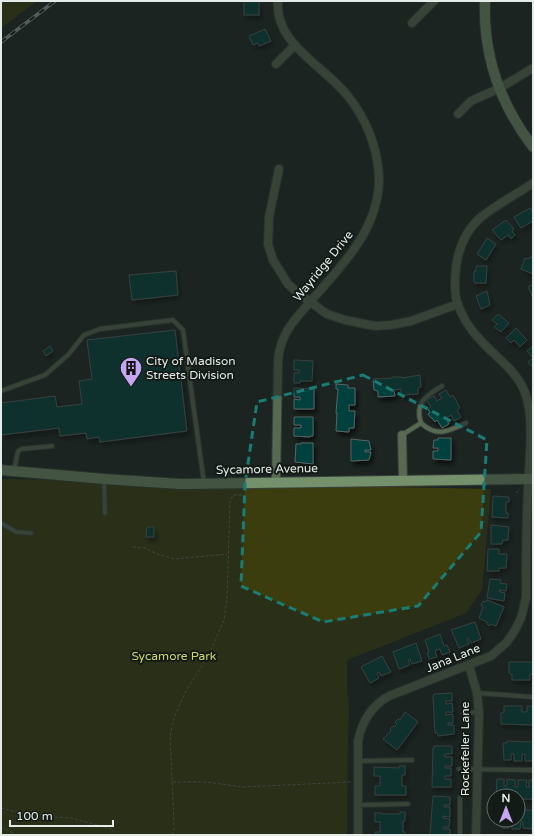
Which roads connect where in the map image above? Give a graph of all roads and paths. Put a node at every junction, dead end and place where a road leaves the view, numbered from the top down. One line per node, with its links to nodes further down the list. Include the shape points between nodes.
1 (278, 1): 5 (street, Wayridge Drive, via 278,14 285,32)
2 (434, 1): 4 (street)
3 (485, 1): 8 (street, via 485,24 492,67)
4 (412, 23)
5 (295, 45): 6 (street); 13 (street, Wayridge Drive, via 342,88 360,114 374,145 378,168 376,205 366,232)
6 (276, 64)
7 (533, 68): 8 (street)
8 (500, 88): 9 (street, via 471,101); 10 (street, via 516,125)
9 (458, 114)
10 (533, 147)
11 (279, 169): 13 (street, via 269,217 268,244 273,260 288,284)
12 (533, 183): 14 (street, Jana Lane, via 483,216 470,230 458,252 456,262 455,295)
13 (310, 302): 14 (street, via 327,314 375,326 411,321); 26 (street, Wayridge Drive, via 288,328 278,354)
14 (458, 304): 24 (street, Jana Lane, via 472,330 508,367 525,392 529,406)
15 (442, 386): 17 (lane, via 423,399 419,413)
16 (1, 390): 27 (lane, via 45,375 68,355 84,335 100,329 173,320 183,330)
17 (421, 423): 18 (lane, via 433,431 440,432); 19 (lane)
18 (466, 423)
19 (402, 435): 25 (street)
20 (52, 446): 22 (lane, via 18,451)
21 (1, 470): 22 (street, Sycamore Avenue)
22 (14, 471): 23 (street, Sycamore Avenue)
23 (104, 479): 27 (street, Sycamore Avenue); 31 (lane)
24 (531, 479): 25 (street, Sycamore Avenue); 36 (street, Jana Lane, via 526,598 523,613 507,642 491,656)
25 (403, 481): 26 (street, Sycamore Avenue)
26 (276, 482): 27 (street, Sycamore Avenue)
27 (204, 483)
28 (521, 488): 29 (path)
29 (516, 493)
30 (243, 494): 35 (path, via 233,495 230,501)
31 (105, 513)
32 (1, 523): 33 (lane, via 16,532)
33 (31, 533)
34 (133, 547): 35 (path, via 145,548 175,559)
35 (228, 554): 46 (path, via 224,620 209,655 187,689 172,726)
36 (469, 665): 37 (street, Rockefeller Lane); 42 (street, Jana Lane, via 380,701 367,716 360,734)
37 (477, 693): 38 (lane); 39 (street, Rockefeller Lane)
38 (533, 697)
39 (479, 712): 40 (lane); 43 (street, Rockefeller Lane)
40 (463, 713)
41 (412, 760): 42 (lane)
42 (358, 761): 47 (street, Jana Lane)
43 (478, 769): 44 (lane); 45 (lane); 58 (street, Rockefeller Lane)
44 (459, 770)
45 (533, 770)
46 (172, 782): 47 (path, via 207,782 242,787); 55 (path)
47 (358, 782): 50 (street, Jana Lane)
48 (460, 797): 57 (lane)
49 (408, 804): 50 (lane)
50 (358, 805): 56 (street, Jana Lane)
51 (1, 808): 54 (path, via 71,818 112,829)
52 (1, 826): 53 (path)
53 (14, 835)
54 (117, 835)
55 (172, 835)
56 (358, 835)
57 (460, 835)
58 (476, 835)

